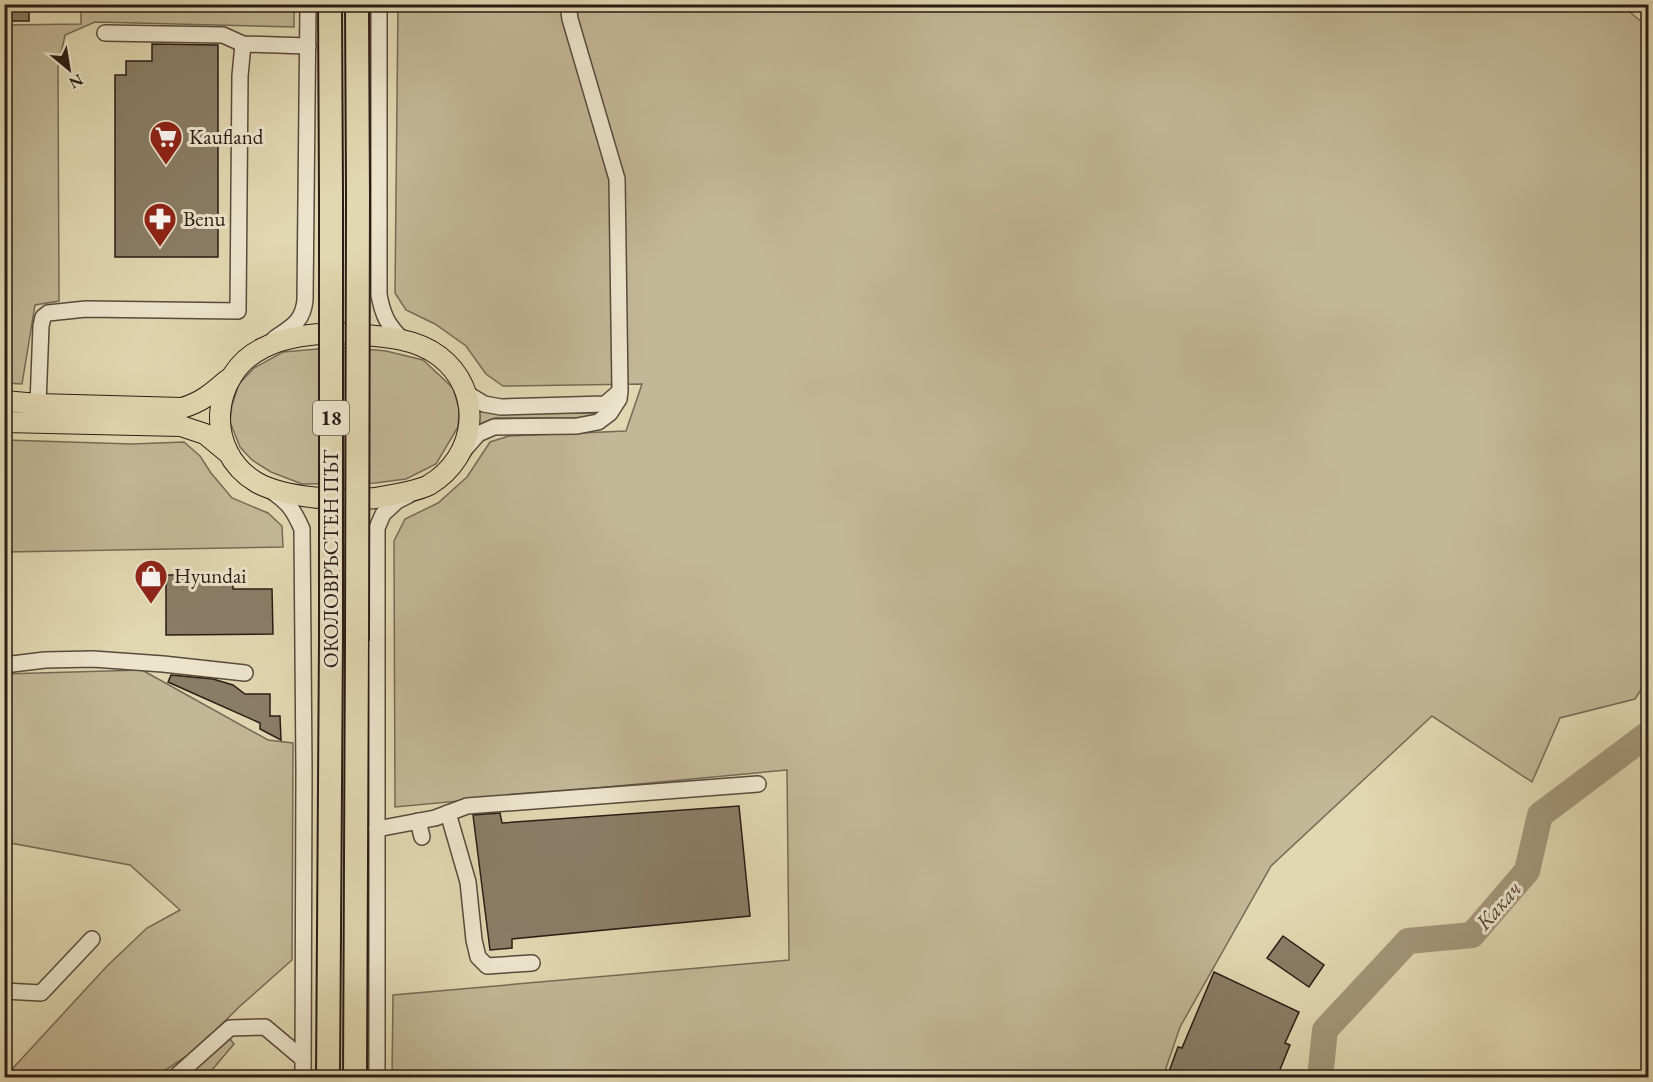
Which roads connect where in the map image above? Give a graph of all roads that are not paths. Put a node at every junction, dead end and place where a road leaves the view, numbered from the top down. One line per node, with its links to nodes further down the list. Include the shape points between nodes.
1 (308, 4): 8 (street)
2 (330, 4): 34 (highway, ОКОЛОВРЪСТЕН ПЪТ / 18, bridge)
3 (357, 4): 35 (highway, ОКОЛОВРЪСТЕН ПЪТ / 18, bridge)
4 (379, 4): 9 (street, via 379,295 391,328)
5 (567, 4): 12 (street, via 617,179)
6 (105, 33): 7 (street, via 223,35)
7 (243, 44): 8 (street); 15 (street, via 238,311 86,309 48,313 40,326)
8 (308, 46): 10 (street, via 304,308 298,321)
9 (404, 340): 10 (main road, via 319,334 294,337); 13 (main road, via 438,355 459,378)
10 (262, 348): 11 (main road)
11 (234, 374): 15 (main road, via 208,397 182,408); 18 (main road, via 220,402 221,436)
12 (620, 391): 13 (street, via 605,404 501,408 484,404); 17 (street, via 610,413 598,422 494,427 478,434)
13 (466, 393): 17 (main road, via 469,428)
14 (4, 401): 15 (main road)
15 (38, 404)
16 (4, 422): 18 (main road, via 181,426 205,434)
17 (462, 452): 19 (main road, via 448,471)
18 (228, 453): 20 (main road, via 240,469)
19 (427, 486): 20 (main road, via 356,499 319,498); 26 (street, via 397,501 382,514 377,528)
20 (266, 487): 31 (street, ОКОЛОВРЪСТЕН ПЪТ, via 294,510 302,529)
21 (4, 665): 22 (street, via 93,659)
22 (245, 673)
23 (758, 784): 24 (street, via 467,806)
24 (448, 813): 25 (street); 29 (street, via 468,882 478,957 487,966)
25 (418, 821): 26 (street); 27 (street)
26 (377, 829): 36 (street)
27 (422, 837)
28 (92, 939): 30 (street, via 41,993)
29 (532, 963)
30 (4, 991)
31 (303, 1059): 32 (street, via 265,1027 230,1028); 33 (street, ОКОЛОВРЪСТЕН ПЪТ)
32 (174, 1077)
33 (303, 1077)
34 (328, 1077)
35 (355, 1077)
36 (377, 1077)

